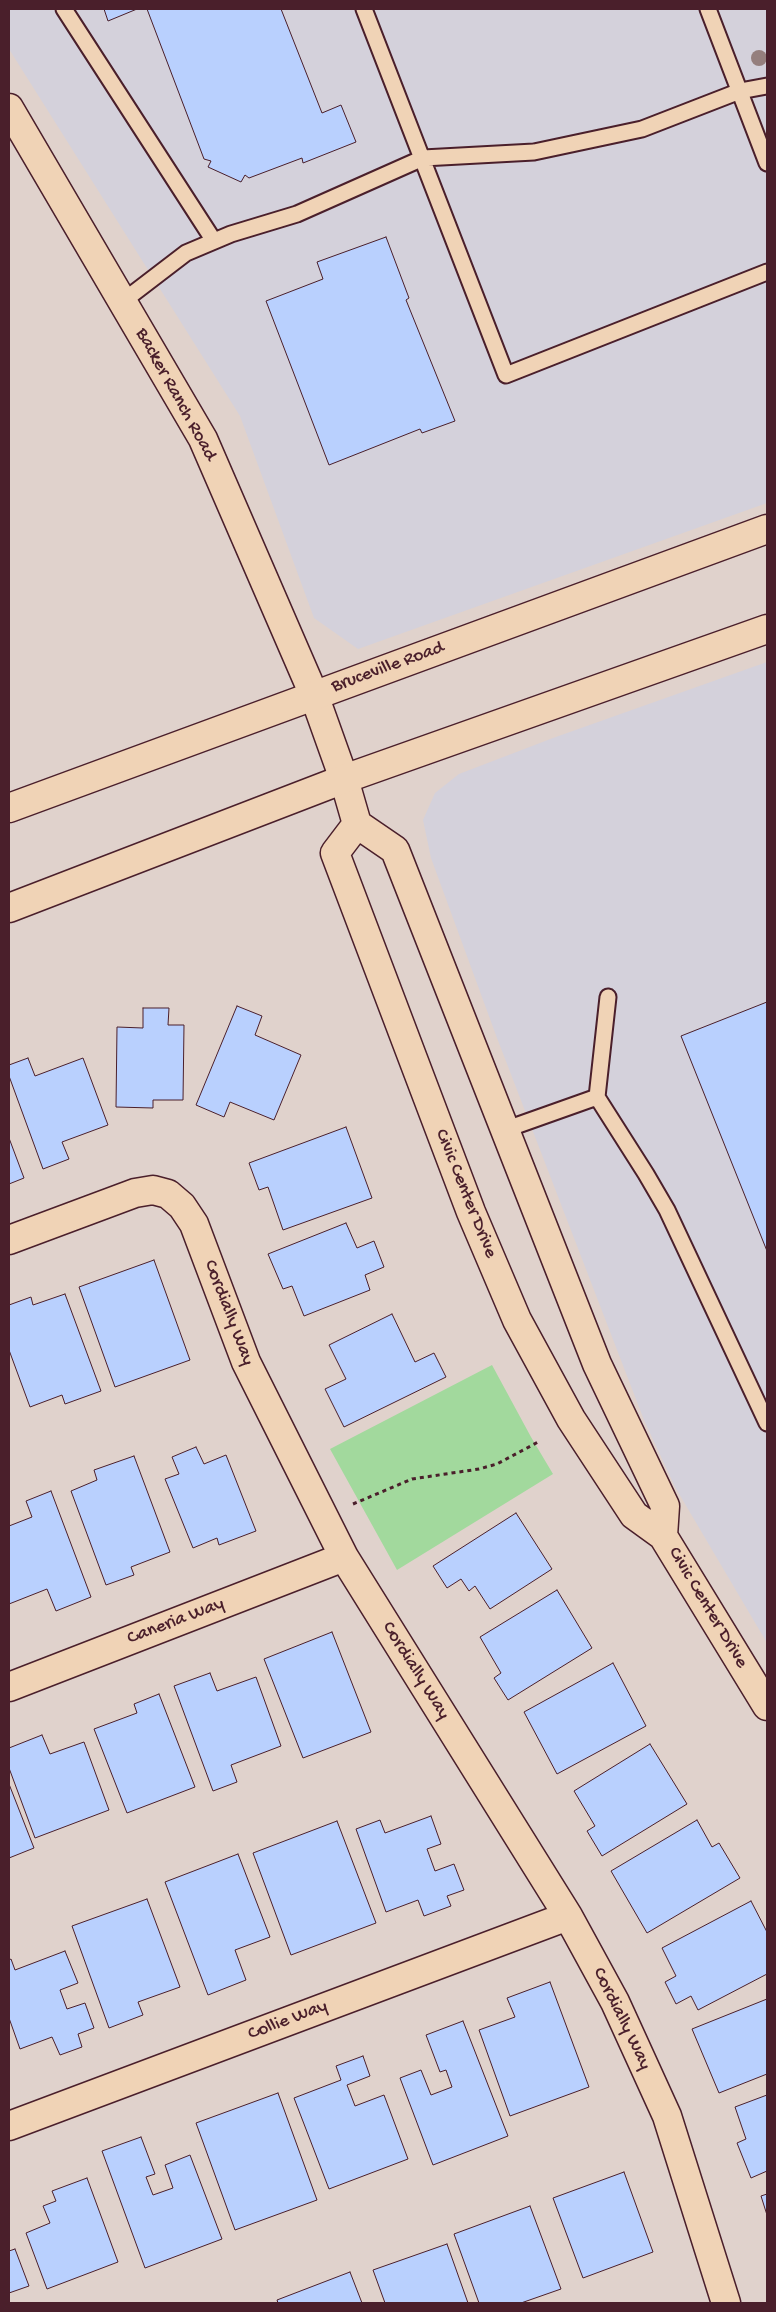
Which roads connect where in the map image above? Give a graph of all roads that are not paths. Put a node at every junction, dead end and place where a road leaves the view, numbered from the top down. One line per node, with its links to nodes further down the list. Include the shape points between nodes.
1 (64, 9): 9 (lane)
2 (364, 9): 7 (lane)
3 (708, 9): 5 (lane)
4 (767, 86): 5 (lane)
5 (740, 91): 7 (lane, via 642,129 543,150); 8 (lane)
6 (9, 108): 11 (street, Backer Ranch Road)
7 (423, 158): 9 (lane, via 297,214); 10 (lane, via 506,374)
8 (767, 159)
9 (214, 240): 11 (lane, via 186,253)
10 (767, 272)
11 (122, 302): 14 (street, Backer Ranch Road, via 204,439)
12 (767, 529): 14 (street, Bruceville Road)
13 (767, 629): 15 (street)
14 (314, 695): 15 (street); 16 (street, Bruceville Road)
15 (344, 780): 17 (street); 18 (street)
16 (9, 808)
17 (357, 824): 21 (street, Civic Center Drive, via 395,850); 24 (street, Civic Center Drive, via 335,853 470,1212 517,1320 570,1419 634,1515)
18 (9, 908)
19 (608, 997): 20 (lane)
20 (597, 1097): 21 (lane); 23 (lane, via 667,1210)
21 (504, 1130): 24 (street, Civic Center Drive, via 597,1364 665,1506)
22 (9, 1240): 25 (street, Cordially Way, via 135,1193 153,1190 168,1194 182,1206 194,1224 246,1362)
23 (767, 1423)
24 (663, 1536): 27 (street, Civic Center Drive)
25 (344, 1557): 26 (street, Caneria Way); 28 (street, Cordially Way)
26 (9, 1686)
27 (767, 1706)
28 (568, 1916): 29 (street, Collie Way); 30 (street, Cordially Way, via 615,2002 666,2116)
29 (9, 2126)
30 (722, 2302)

